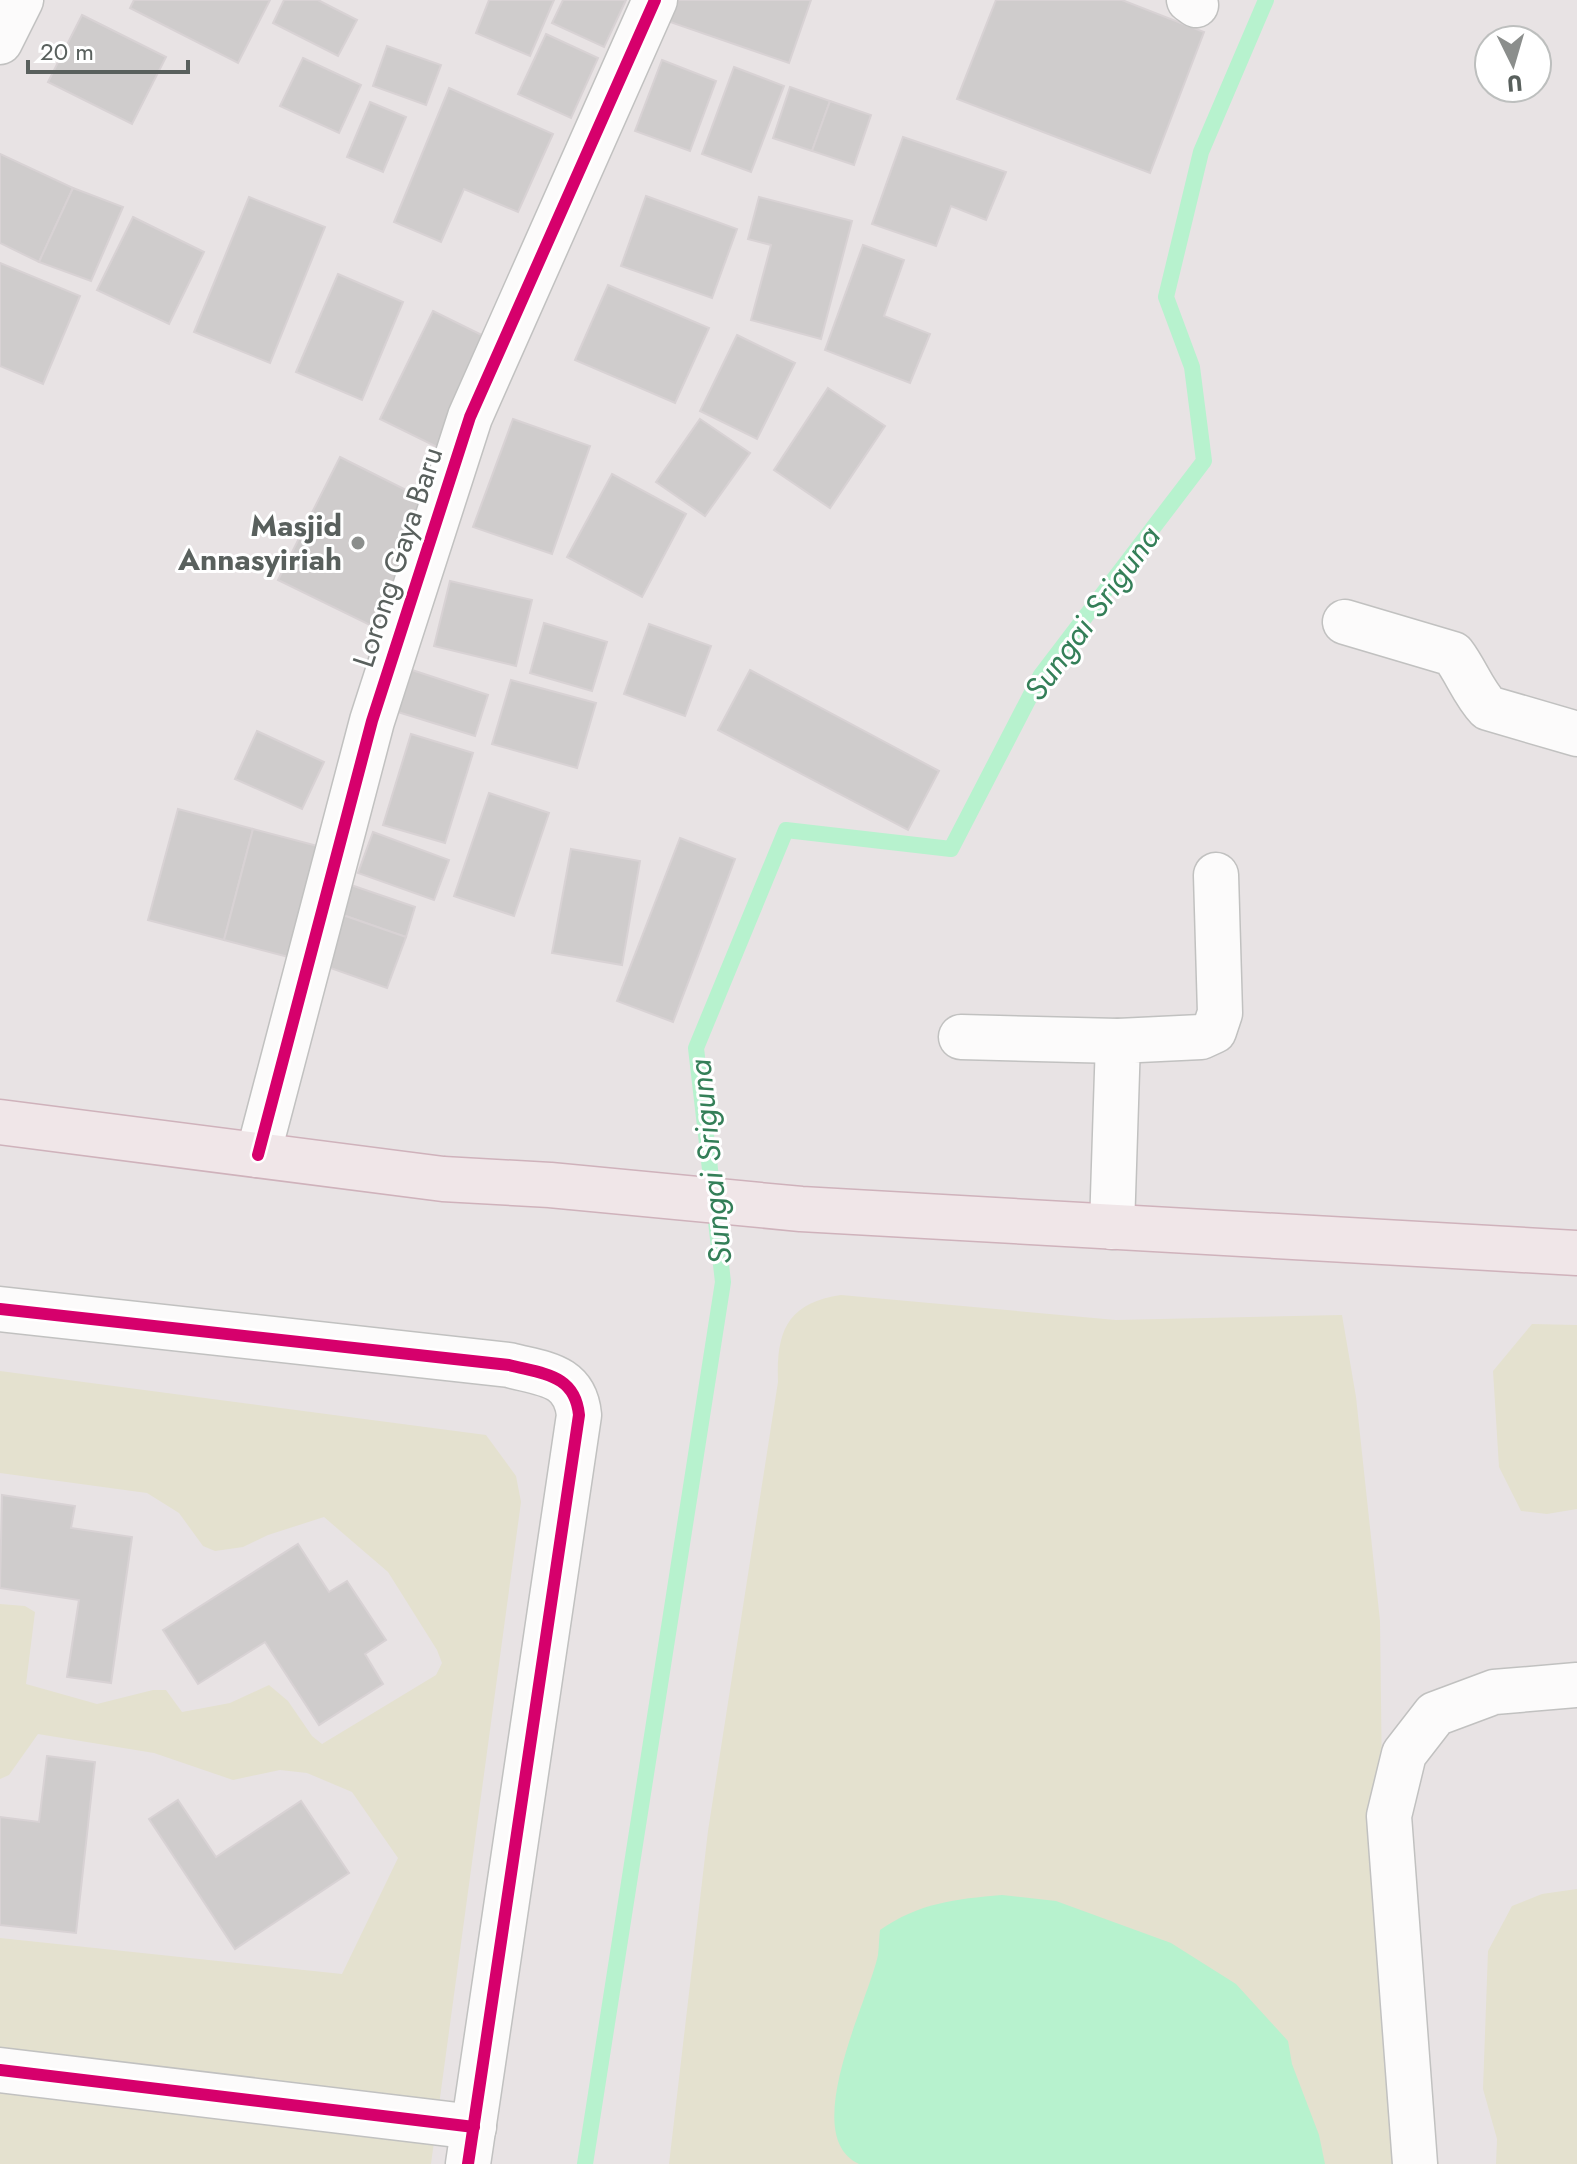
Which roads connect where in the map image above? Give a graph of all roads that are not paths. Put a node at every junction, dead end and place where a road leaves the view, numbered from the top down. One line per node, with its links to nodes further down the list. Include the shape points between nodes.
1 (21, 0): 3 (street)
2 (655, 0): 10 (street, Lorong Gaya Baru, via 470,417 372,721)
3 (0, 42)
4 (1345, 622): 5 (street, via 1453,654 1488,708)
5 (1577, 734)
6 (1216, 875): 8 (street, via 1220,1013 1214,1031 1201,1037)
7 (961, 1037): 8 (street)
8 (1118, 1041): 11 (street)
9 (0, 1122): 10 (main road)
10 (258, 1155): 11 (main road, via 443,1179 801,1209)
11 (1112, 1227): 12 (main road)
12 (1576, 1247)
13 (0, 1309): 16 (street, via 509,1365 570,1385 579,1415)
14 (1577, 1685): 17 (street, via 1494,1692 1435,1714 1404,1754 1389,1816)
15 (0, 2070): 16 (street)
16 (471, 2146)
17 (1415, 2164)

